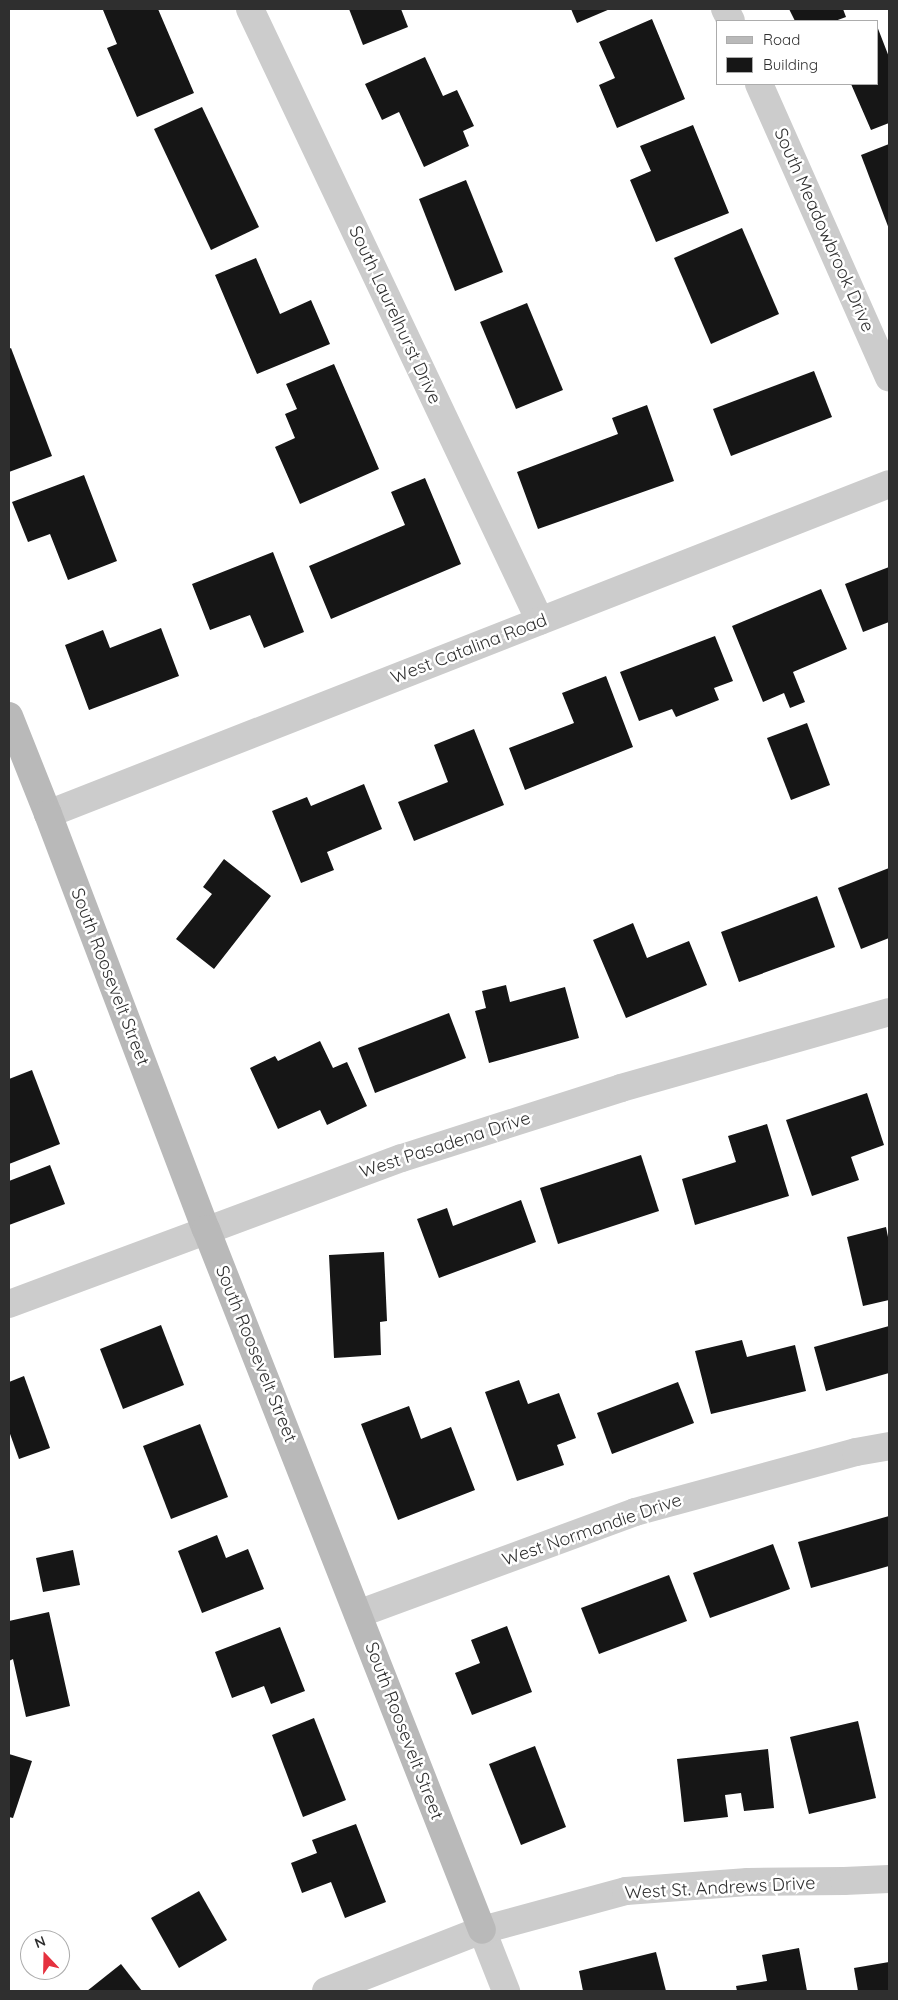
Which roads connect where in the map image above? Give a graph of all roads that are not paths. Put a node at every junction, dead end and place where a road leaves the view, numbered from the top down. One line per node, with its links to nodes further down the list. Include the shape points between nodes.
1 (250, 9): 5 (street, South Laurelhurst Drive)
2 (759, 85): 3 (street, South Meadowbrook Drive)
3 (889, 377)
4 (889, 484): 5 (street, West Catalina Road)
5 (540, 621): 7 (street, West Catalina Road)
6 (9, 716): 7 (street, South Roosevelt Street)
7 (48, 814): 9 (street, South Roosevelt Street)
8 (889, 1012): 9 (street, West Pasadena Drive, via 612,1091 402,1158)
9 (206, 1229): 10 (street, West Pasadena Drive); 12 (street, South Roosevelt Street)
10 (9, 1304)
11 (889, 1446): 12 (street, West Normandie Drive, via 634,1512)
12 (358, 1614): 14 (street, South Roosevelt Street)
13 (889, 1879): 14 (street, West St. Andrews Drive, via 748,1882 626,1891)
14 (482, 1930): 15 (street, West St. Andrews Drive); 16 (street, South Roosevelt Street)
15 (326, 1991)
16 (506, 1991)

